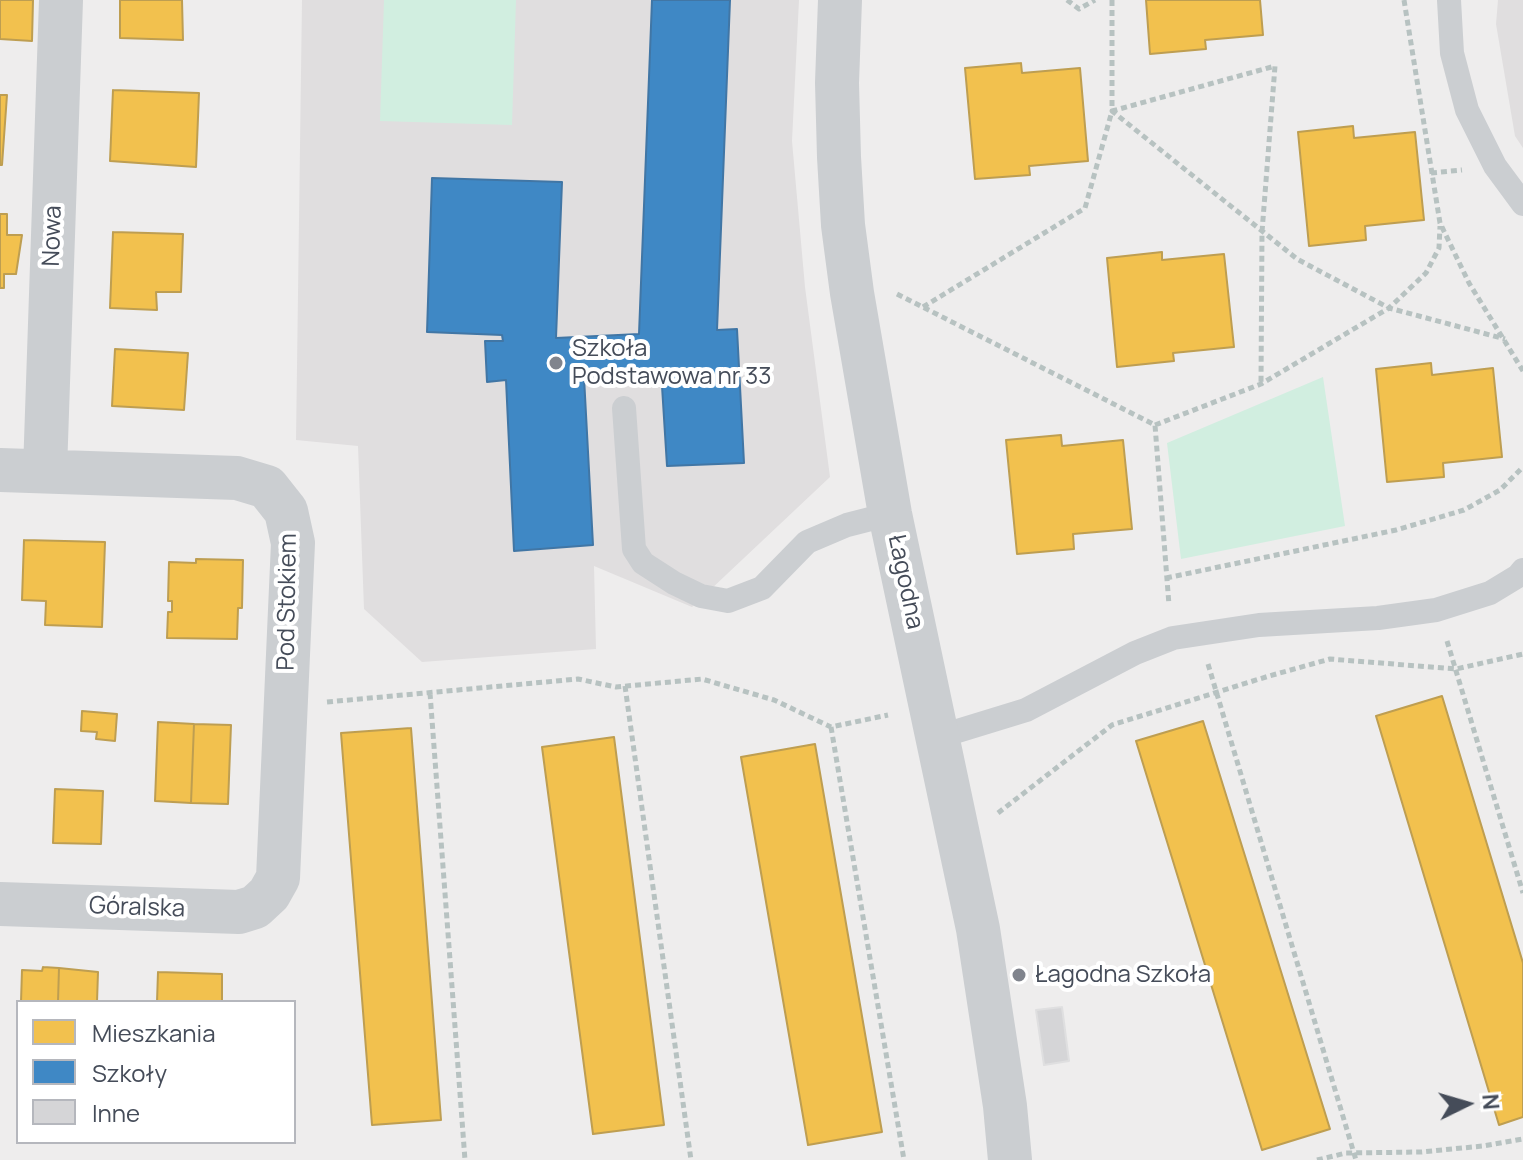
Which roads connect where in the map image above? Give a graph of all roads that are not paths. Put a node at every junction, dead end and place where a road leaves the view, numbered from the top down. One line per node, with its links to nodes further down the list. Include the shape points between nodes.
1 (61, 0): 7 (street, Nowa)
2 (840, 0): 8 (street, Łagodna, via 843,225)
3 (1449, 0): 4 (lane, via 1452,53 1467,110 1495,166)
4 (1523, 204)
5 (624, 408): 8 (lane, via 634,549 643,563 701,596 728,601 762,588 807,542)
6 (0, 470): 7 (street, Pod Stokiem)
7 (45, 471): 11 (street, Pod Stokiem, via 237,478 267,487 286,511 293,543 286,706 278,878)
8 (890, 514): 10 (street, Łagodna)
9 (1523, 570): 10 (lane, via 1490,593 1436,610 1173,638 1026,710)
10 (938, 737): 13 (street, Łagodna, via 992,1013)
11 (269, 894): 12 (street, Góralska, via 239,912)
12 (0, 904)
13 (1010, 1160)

